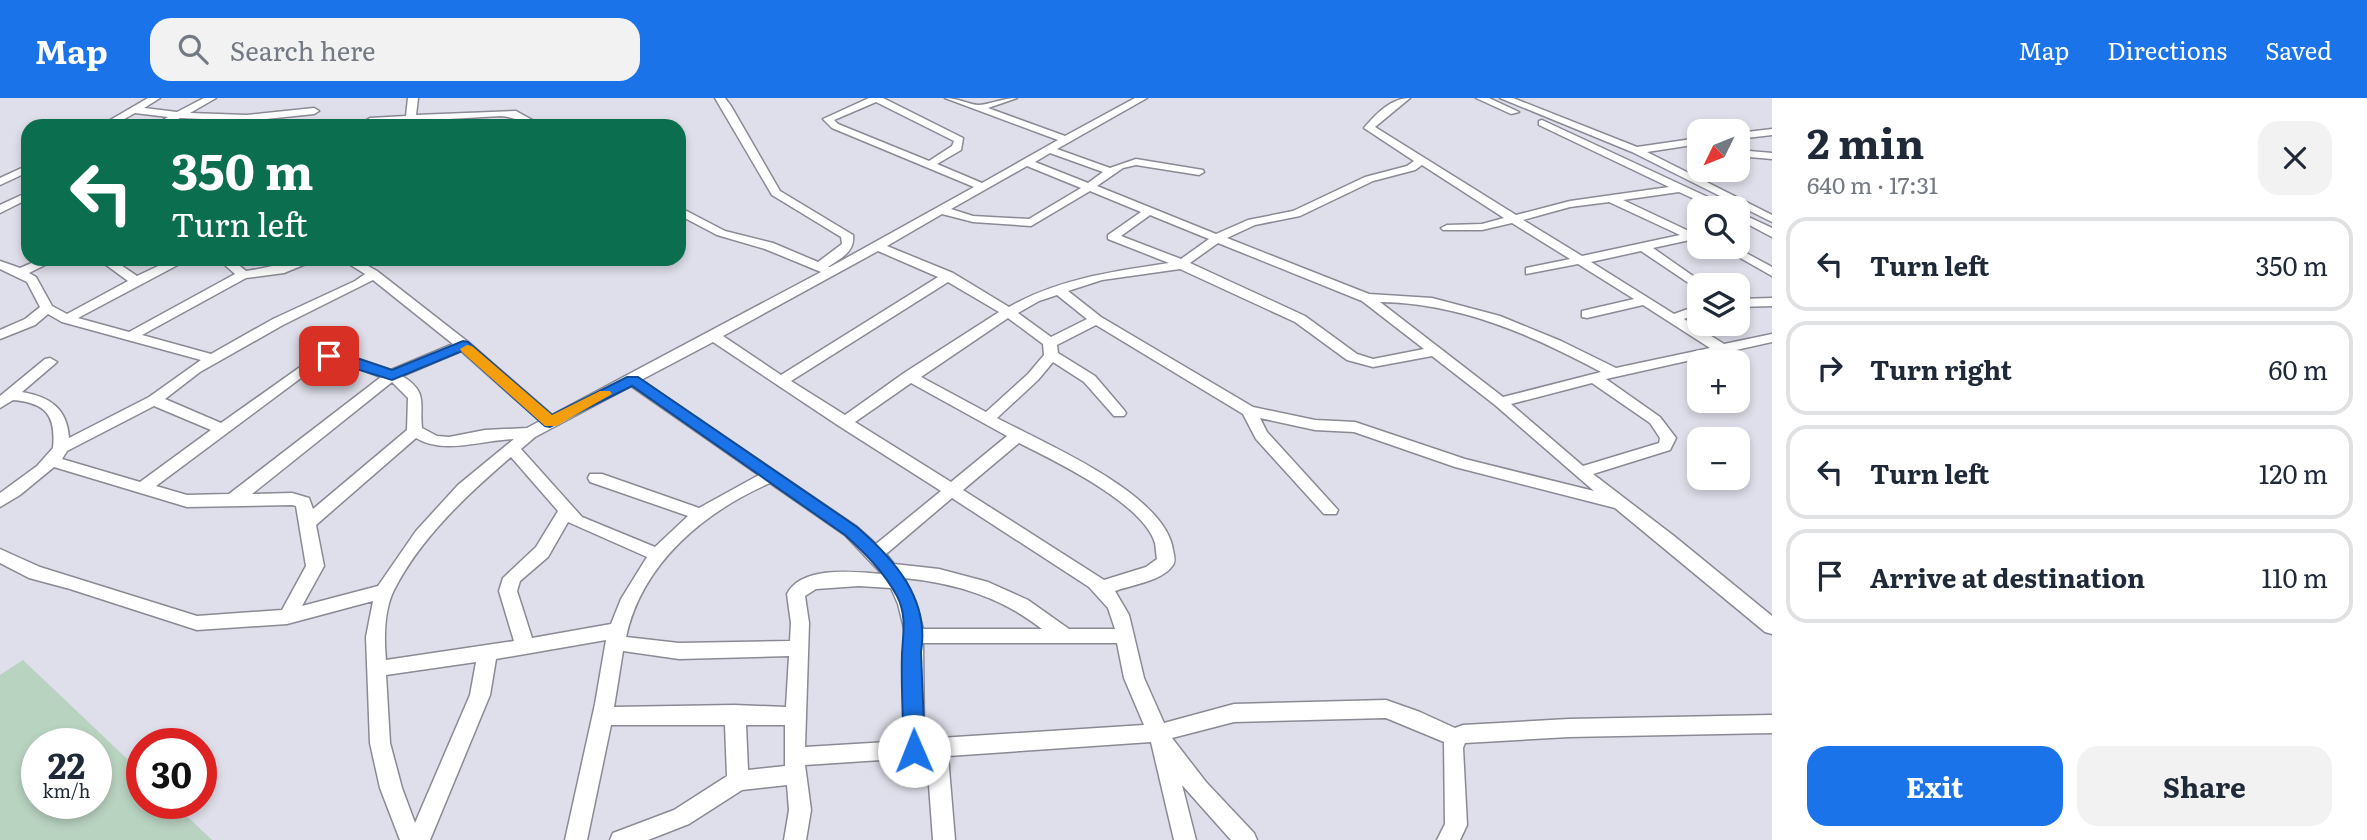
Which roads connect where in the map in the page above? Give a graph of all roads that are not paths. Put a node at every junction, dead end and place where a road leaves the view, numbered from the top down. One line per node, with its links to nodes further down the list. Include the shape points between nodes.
1 (155, 98): 13 (street)
2 (211, 98): 15 (street)
3 (413, 98): 18 (street)
4 (720, 98): 70 (street, via 776,193 847,235 848,244)
5 (877, 98): 33 (street, via 959,140 957,148); 33 (street, via 828,120)
6 (950, 98): 12 (street)
7 (1012, 98): 12 (street)
8 (1142, 98): 23 (street)
9 (1405, 98): 31 (street, via 1369,128)
10 (1481, 98): 40 (street)
11 (1505, 98): 28 (street)
12 (979, 108): 23 (street)
13 (135, 110): 15 (street); 16 (street)
14 (314, 111): 15 (street, via 260,117)
15 (179, 116): 17 (street)
16 (118, 119)
17 (173, 119)
18 (410, 119)
19 (443, 119): 20 (street, via 510,113)
20 (523, 119)
21 (1770, 134): 22 (street)
22 (1750, 135)
23 (1066, 140): 27 (street)
24 (1687, 143): 25 (street)
25 (1666, 146): 26 (street); 28 (street)
26 (1687, 148)
27 (1050, 150): 32 (street); 34 (street)
28 (1636, 150): 48 (street)
29 (1750, 154): 30 (street)
30 (1772, 156)
31 (1421, 161): 49 (street); 56 (street, via 1368,179 1296,214 1252,222)
32 (1028, 163): 38 (street); 39 (street)
33 (929, 165): 38 (street)
34 (1112, 172): 35 (street, via 1136,162); 39 (street)
35 (1199, 172)
36 (21, 174): 37 (street)
37 (0, 182)
38 (983, 187): 45 (street)
39 (1089, 187): 45 (street, via 1031,223 973,219); 46 (street)
40 (1682, 188): 41 (street); 43 (street)
41 (1698, 196)
42 (21, 199): 44 (street)
43 (1612, 199): 49 (street, via 1570,204); 54 (street)
44 (0, 210)
45 (940, 210): 58 (street)
46 (1149, 211): 56 (street); 62 (street, via 1112,237)
47 (686, 215): 70 (street, via 721,233 769,246)
48 (1772, 219)
49 (1514, 220): 53 (street, via 1482,228); 61 (street)
50 (1750, 221): 51 (street)
51 (1754, 223): 52 (street); 55 (street)
52 (1750, 224)
53 (1447, 228)
54 (1687, 232)
55 (1772, 233)
56 (1219, 237): 62 (street); 80 (street)
57 (1687, 237): 59 (street)
58 (877, 246): 70 (street); 76 (street)
59 (1642, 246): 61 (street); 77 (street)
60 (1749, 259): 73 (street)
61 (1575, 260): 71 (street); 81 (street)
62 (1180, 264): 79 (street); 98 (street, via 1300,319 1352,357 1373,363)
63 (0, 265): 72 (street)
64 (34, 266): 72 (street)
65 (114, 266): 78 (street)
66 (168, 266): 78 (street)
67 (232, 266): 75 (street)
68 (292, 266): 75 (street)
69 (359, 266): 74 (street)
70 (825, 270): 93 (street)
71 (1530, 271)
72 (20, 272): 84 (street, via 32,281)
73 (1772, 272)
74 (373, 274): 95 (street); 99 (street)
75 (243, 275): 92 (street)
76 (949, 276): 85 (street); 106 (street)
77 (1687, 278)
78 (136, 281): 88 (street)
79 (1059, 290): 85 (street); 90 (street)
80 (1367, 298): 98 (street); 101 (street, via 1409,297 1464,308 1554,343)
81 (1643, 301): 87 (street); 89 (street)
82 (1772, 302): 83 (street)
83 (1750, 303)
84 (47, 308): 88 (street); 91 (street, via 30,322)
85 (1011, 312): 96 (street); 103 (street)
86 (1687, 313): 89 (street)
87 (1587, 314)
88 (67, 319): 92 (street)
89 (1672, 319): 97 (street)
90 (1096, 320): 96 (street); 110 (street)
91 (0, 335)
92 (131, 336): 99 (street)
93 (714, 336): 105 (street); 106 (street)
94 (1772, 338): 97 (street)
95 (463, 345): 102 (street); 113 (street)
96 (1050, 349): 111 (street, via 1103,389); 112 (street, via 1033,377)
97 (1722, 349): 101 (street)
98 (1435, 351): 109 (street)
99 (213, 359): 108 (street)
100 (50, 362): 107 (street)
101 (1614, 373): 104 (street)
102 (392, 375): 115 (street, via 337,356 322,358); 116 (street, via 414,395); 127 (street)
103 (909, 376): 112 (street); 114 (street)
104 (1596, 379): 109 (street); 121 (street, via 1655,420 1668,438 1665,446)
105 (632, 380): 113 (street); 122 (street)
106 (781, 381): 114 (street)
107 (6, 399): 120 (street, via 36,399 56,412 61,424)
108 (154, 400): 115 (street); 120 (street)
109 (1500, 402): 121 (street)
110 (1249, 411): 128 (street, via 1315,425 1355,427 1461,463); 129 (street, via 1261,435)
111 (1119, 413)
112 (987, 419): 118 (street)
113 (550, 422): 117 (street)
114 (844, 423): 125 (street)
115 (222, 429): 124 (street)
116 (415, 431): 117 (street, via 440,443); 132 (street)
117 (530, 433): 119 (street)
118 (1017, 436): 125 (street); 137 (street, via 1091,475 1158,532 1167,552 1161,568)
119 (511, 447): 130 (street); 138 (street, via 422,535)
120 (56, 454): 124 (street); 126 (street)
121 (1580, 471): 128 (street)
122 (771, 476): 131 (street); 133 (street)
123 (596, 478): 131 (street)
124 (142, 488): 127 (street, via 187,501)
125 (954, 490): 133 (street); 137 (street)
126 (0, 501)
127 (232, 501): 132 (street, via 299,500)
128 (1622, 504): 140 (street)
129 (1330, 510)
130 (566, 511): 134 (street, via 589,528); 145 (street, via 542,552 512,578 508,591)
131 (699, 514): 134 (street)
132 (308, 522): 139 (street, via 315,566)
133 (876, 553): 136 (street)
134 (658, 555): 144 (street, via 636,587)
135 (2, 558): 139 (street, via 197,624)
136 (893, 576): 141 (street, via 961,580 1004,593); 142 (street, via 912,613); 146 (street, via 801,587 796,594)
137 (1101, 587): 143 (street, via 1121,612)
138 (384, 591): 139 (street); 148 (street, via 375,637)
139 (287, 617)
140 (1772, 627)
141 (1063, 634): 142 (street); 143 (street)
142 (915, 635): 156 (street)
143 (1125, 636): 153 (street, via 1133,677)
144 (617, 637): 145 (street); 146 (street, via 667,651); 150 (street)
145 (525, 647): 147 (street)
146 (799, 648): 151 (street)
147 (488, 652): 148 (street); 160 (street, via 480,695)
148 (375, 669): 159 (street, via 380,743)
149 (735, 714): 150 (street); 151 (street); 158 (street)
150 (603, 716): 161 (street)
151 (797, 716): 157 (street)
152 (1772, 724): 154 (street, via 1569,728)
153 (1158, 733): 154 (street, via 1234,713 1386,709); 155 (street); 165 (street); 166 (street, via 1212,806)
154 (1455, 738): 167 (street, via 1456,825)
155 (937, 750): 156 (street); 164 (street)
156 (914, 751): 157 (street)
157 (794, 766): 158 (street); 163 (street, via 800,810)
158 (738, 781): 162 (street, via 681,817)
159 (411, 840)
160 (419, 840)
161 (576, 840)
162 (621, 840)
163 (795, 840)
164 (944, 840)
165 (1185, 840)
166 (1246, 840)
167 (1448, 840)

